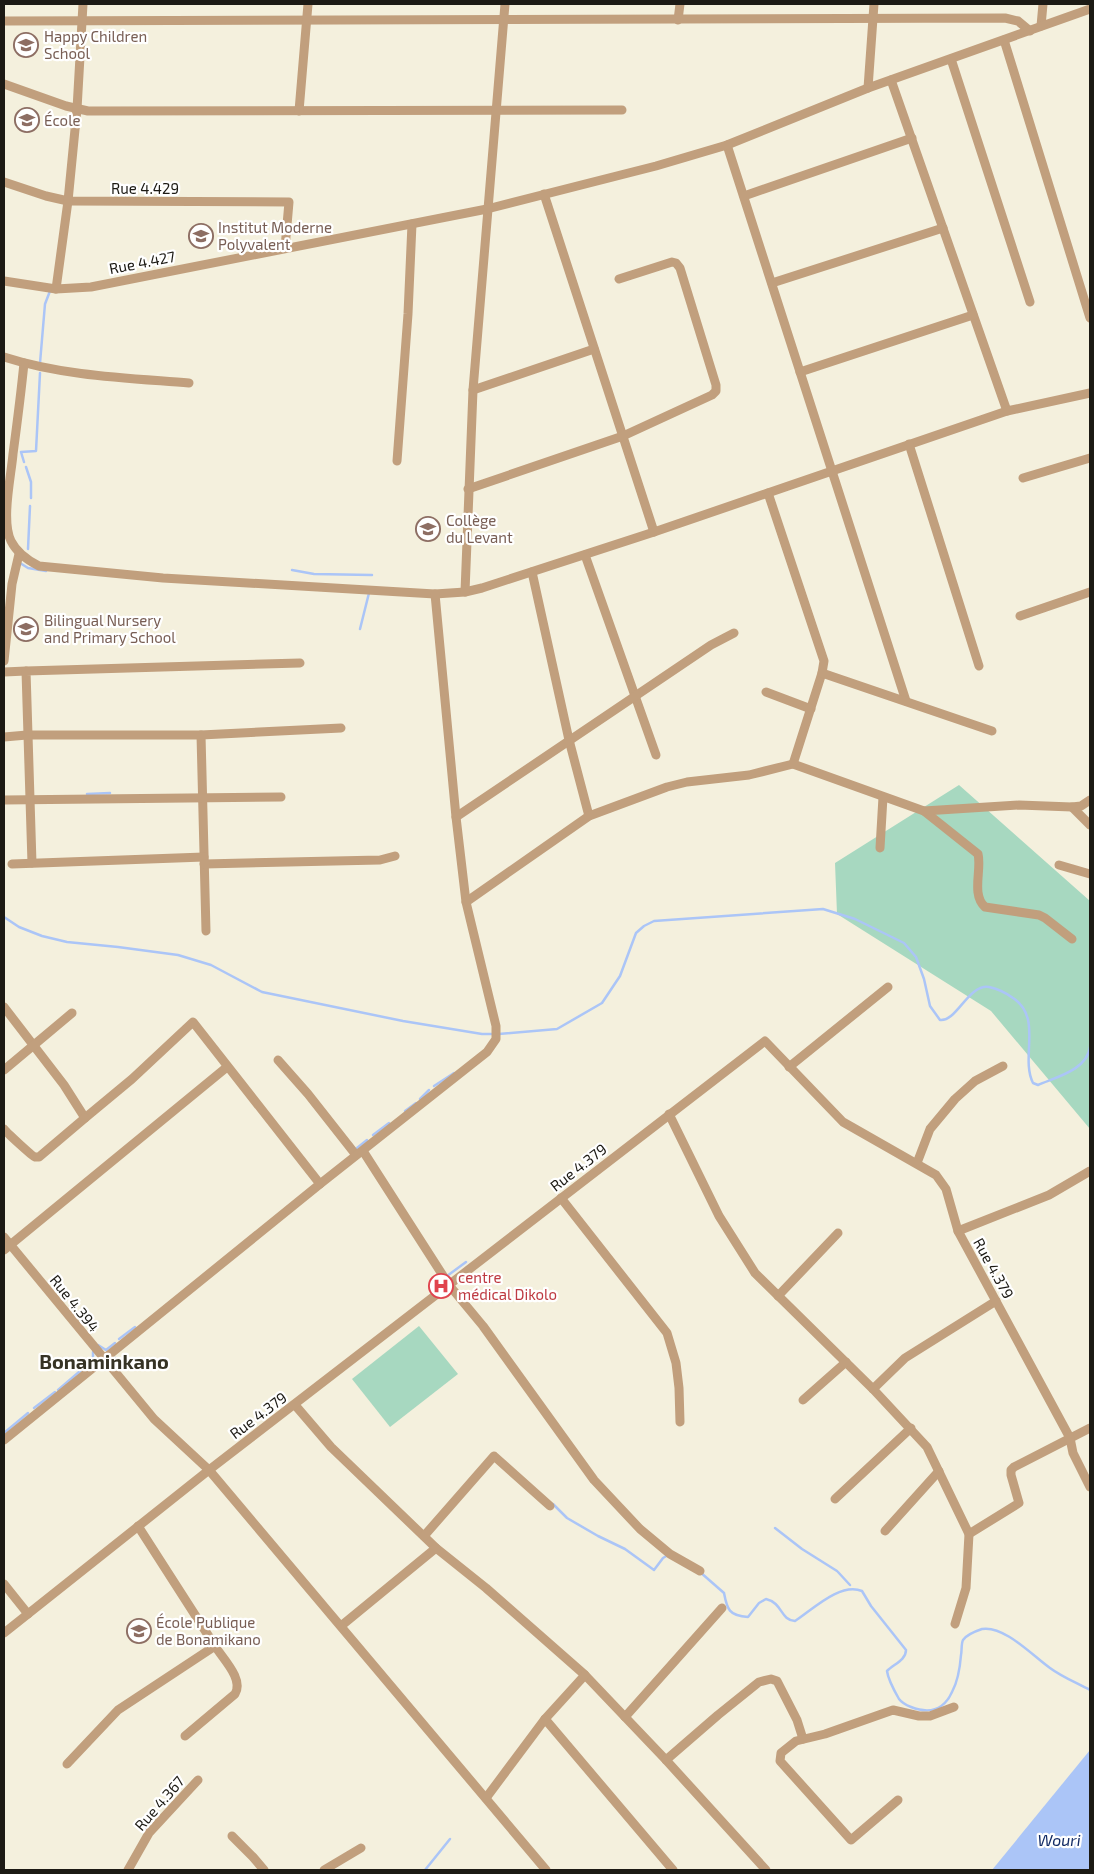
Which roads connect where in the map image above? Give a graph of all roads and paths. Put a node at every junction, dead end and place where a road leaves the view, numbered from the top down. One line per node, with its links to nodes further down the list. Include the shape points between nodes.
1 (83, 4): 10 (street)
2 (308, 4): 8 (street)
3 (505, 4): 11 (street)
4 (680, 4): 12 (street)
5 (874, 4): 9 (street)
6 (1043, 4): 14 (street)
7 (1090, 9): 14 (street, Rue 4.427)
8 (306, 19): 10 (street); 11 (street); 24 (street)
9 (873, 19): 12 (street); 15 (street, via 1005,18 1018,21); 20 (street)
10 (81, 20): 13 (street); 21 (street)
11 (503, 20): 12 (street); 22 (street)
12 (678, 20)
13 (4, 21)
14 (1041, 26): 15 (street, Rue 4.427)
15 (1030, 31): 16 (street, Rue 4.427)
16 (1004, 40): 17 (street, Rue 4.427); 41 (street)
17 (951, 59): 18 (street, Rue 4.427); 39 (street)
18 (891, 80): 20 (street, Rue 4.427); 25 (street)
19 (4, 84): 21 (street)
20 (868, 88): 26 (street, Rue 4.427)
21 (77, 109): 24 (street); 30 (street)
22 (495, 110): 23 (street); 24 (street); 31 (street)
23 (622, 110)
24 (299, 111)
25 (912, 138): 29 (street); 33 (street)
26 (727, 145): 28 (street, Rue 4.427); 29 (street)
27 (4, 182): 30 (street, Rue 4.429)
28 (544, 194): 31 (street, Rue 4.427); 42 (street)
29 (744, 196): 37 (street)
30 (68, 201): 34 (street, Rue 4.429, via 289,202); 38 (street)
31 (487, 209): 32 (street, Rue 4.427); 47 (street)
32 (412, 224): 34 (street, Rue 4.427); 53 (street)
33 (943, 228): 37 (street); 40 (street)
34 (286, 248): 38 (street, Rue 4.427, via 91,287)
35 (618, 278): 50 (street, via 676,263 716,385 712,395)
36 (4, 281): 38 (street, Rue 4.427)
37 (772, 283): 45 (street)
38 (56, 289)
39 (1030, 302)
40 (973, 315): 45 (street); 49 (street)
41 (1090, 318)
42 (594, 350): 47 (street); 50 (street)
43 (4, 356): 44 (street)
44 (24, 363): 46 (street, via 99,376); 59 (street, via 6,526)
45 (800, 372): 54 (street)
46 (189, 383)
47 (473, 390): 56 (street)
48 (1090, 393): 49 (street)
49 (1007, 411): 51 (street)
50 (622, 436): 56 (street); 58 (street)
51 (909, 444): 54 (street); 69 (street)
52 (1090, 458): 55 (street)
53 (397, 461)
54 (832, 471): 57 (street); 75 (street)
55 (1023, 478)
56 (468, 489): 62 (street)
57 (768, 494): 58 (street); 72 (street, via 824,662)
58 (654, 532): 60 (street)
59 (19, 554): 64 (street, via 39,566 58,568 163,578); 67 (street, via 12,584)
60 (585, 555): 61 (street); 74 (street)
61 (532, 572): 62 (street); 82 (street)
62 (466, 592): 64 (street)
63 (1090, 592): 65 (street)
64 (435, 594): 93 (street)
65 (1020, 616)
66 (734, 633): 74 (street)
67 (4, 662)
68 (300, 663): 70 (street)
69 (979, 666)
70 (26, 671): 71 (street); 79 (street)
71 (4, 672)
72 (822, 673): 75 (street); 76 (street)
73 (766, 692): 76 (street)
74 (635, 696): 82 (street); 83 (street)
75 (906, 701): 78 (street)
76 (810, 709): 84 (street)
77 (341, 728): 80 (street)
78 (992, 731)
79 (27, 736): 80 (street); 81 (street); 89 (street)
80 (201, 736): 87 (street)
81 (4, 738)
82 (569, 740): 93 (street); 94 (street)
83 (656, 755)
84 (793, 764): 85 (street); 94 (street, via 667,787)
85 (883, 796): 92 (street); 96 (street)
86 (281, 797): 87 (street)
87 (203, 798): 89 (street); 98 (street)
88 (4, 800): 89 (street)
89 (31, 800): 99 (street)
90 (1090, 800): 91 (street, via 1082,806)
91 (1072, 807): 92 (street); 95 (street)
92 (924, 811): 105 (street, via 978,854 978,896 982,905 1039,915)
93 (456, 816): 103 (street)
94 (589, 816): 103 (street)
95 (1090, 825)
96 (880, 848)
97 (394, 856): 98 (street, via 380,860)
98 (204, 860): 99 (street); 104 (street)
99 (32, 863): 100 (street)
100 (12, 864)
101 (1059, 865): 102 (street)
102 (1090, 874)
103 (466, 902): 118 (street, via 496,1026 496,1039 487,1052)
104 (206, 931)
105 (1072, 939)
106 (888, 987): 113 (street)
107 (4, 1007): 109 (street)
108 (72, 1013): 109 (street)
109 (34, 1045): 114 (street); 116 (street)
110 (278, 1060): 118 (street)
111 (1003, 1066): 119 (street, via 978,1079 955,1099 930,1129)
112 (226, 1067): 116 (street, via 192,1022); 121 (street); 126 (street)
113 (790, 1067): 115 (street, Rue 4.379, via 765,1041); 119 (street, Rue 4.379, via 843,1122)
114 (4, 1070)
115 (669, 1114): 122 (street, Rue 4.379); 128 (street, via 719,1216 755,1273)
116 (85, 1118): 117 (street, via 39,1157 32,1155)
117 (4, 1129)
118 (360, 1153): 121 (street); 127 (street)
119 (917, 1163): 123 (street, Rue 4.379, via 936,1175 946,1189)
120 (1090, 1171): 123 (street, via 1049,1194)
121 (320, 1184): 130 (street)
122 (561, 1198): 127 (street, Rue 4.379); 135 (street, via 667,1332 676,1363)
123 (958, 1231): 129 (street, Rue 4.379)
124 (838, 1233): 128 (street)
125 (4, 1237): 126 (street, Rue 4.394)
126 (7, 1247): 130 (street, Rue 4.394)
127 (449, 1285): 134 (street, Rue 4.379); 150 (street, via 594,1480 640,1529 670,1554)
128 (778, 1296): 131 (street)
129 (996, 1301): 132 (street, via 905,1358); 138 (street, Rue 4.379)
130 (104, 1360): 139 (street); 140 (street, Rue 4.394, via 154,1419)
131 (846, 1362): 132 (street); 133 (street)
132 (874, 1390): 136 (street)
133 (803, 1400)
134 (295, 1405): 140 (street, Rue 4.379); 148 (street, via 331,1447)
135 (680, 1422)
136 (912, 1428): 141 (street, via 927,1447); 143 (street)
137 (1090, 1428): 138 (street)
138 (1070, 1438): 142 (street, Rue 4.379); 147 (street, via 1014,1467 1011,1475 1019,1503)
139 (4, 1440)
140 (209, 1470): 145 (street, Rue 4.379); 155 (street, Rue 4.394)
141 (939, 1471): 146 (street); 147 (street)
142 (1090, 1488)
143 (834, 1499)
144 (550, 1506): 148 (street, via 494,1456)
145 (138, 1526): 153 (street, Rue 4.379); 157 (street)
146 (885, 1531)
147 (969, 1534): 154 (street, via 966,1588)
148 (424, 1536): 149 (street)
149 (436, 1548): 155 (street); 158 (street)
150 (700, 1571)
151 (4, 1584): 153 (street)
152 (722, 1608): 160 (street)
153 (28, 1614): 156 (street, Rue 4.379)
154 (955, 1624)
155 (341, 1626): 167 (street, Rue 4.394)
156 (4, 1633)
157 (214, 1646): 162 (street, via 238,1681 239,1688); 165 (street, via 118,1710)
158 (585, 1675): 160 (street); 161 (street)
159 (954, 1707): 163 (street, via 930,1716 893,1710)
160 (625, 1717): 164 (street)
161 (545, 1719): 167 (street); 175 (street)
162 (185, 1736)
163 (803, 1739): 164 (street, via 777,1681 771,1679 752,1687); 168 (street, via 781,1753 780,1761 850,1840)
164 (666, 1760): 176 (street)
165 (67, 1764)
166 (198, 1780): 171 (street, Rue 4.367, via 149,1833)
167 (486, 1798): 174 (street, Rue 4.394)
168 (898, 1800)
169 (232, 1836): 172 (street)
170 (361, 1848): 173 (street)
171 (128, 1870)
172 (264, 1870)
173 (324, 1870)
174 (546, 1870)
175 (673, 1870)
176 (766, 1870)

